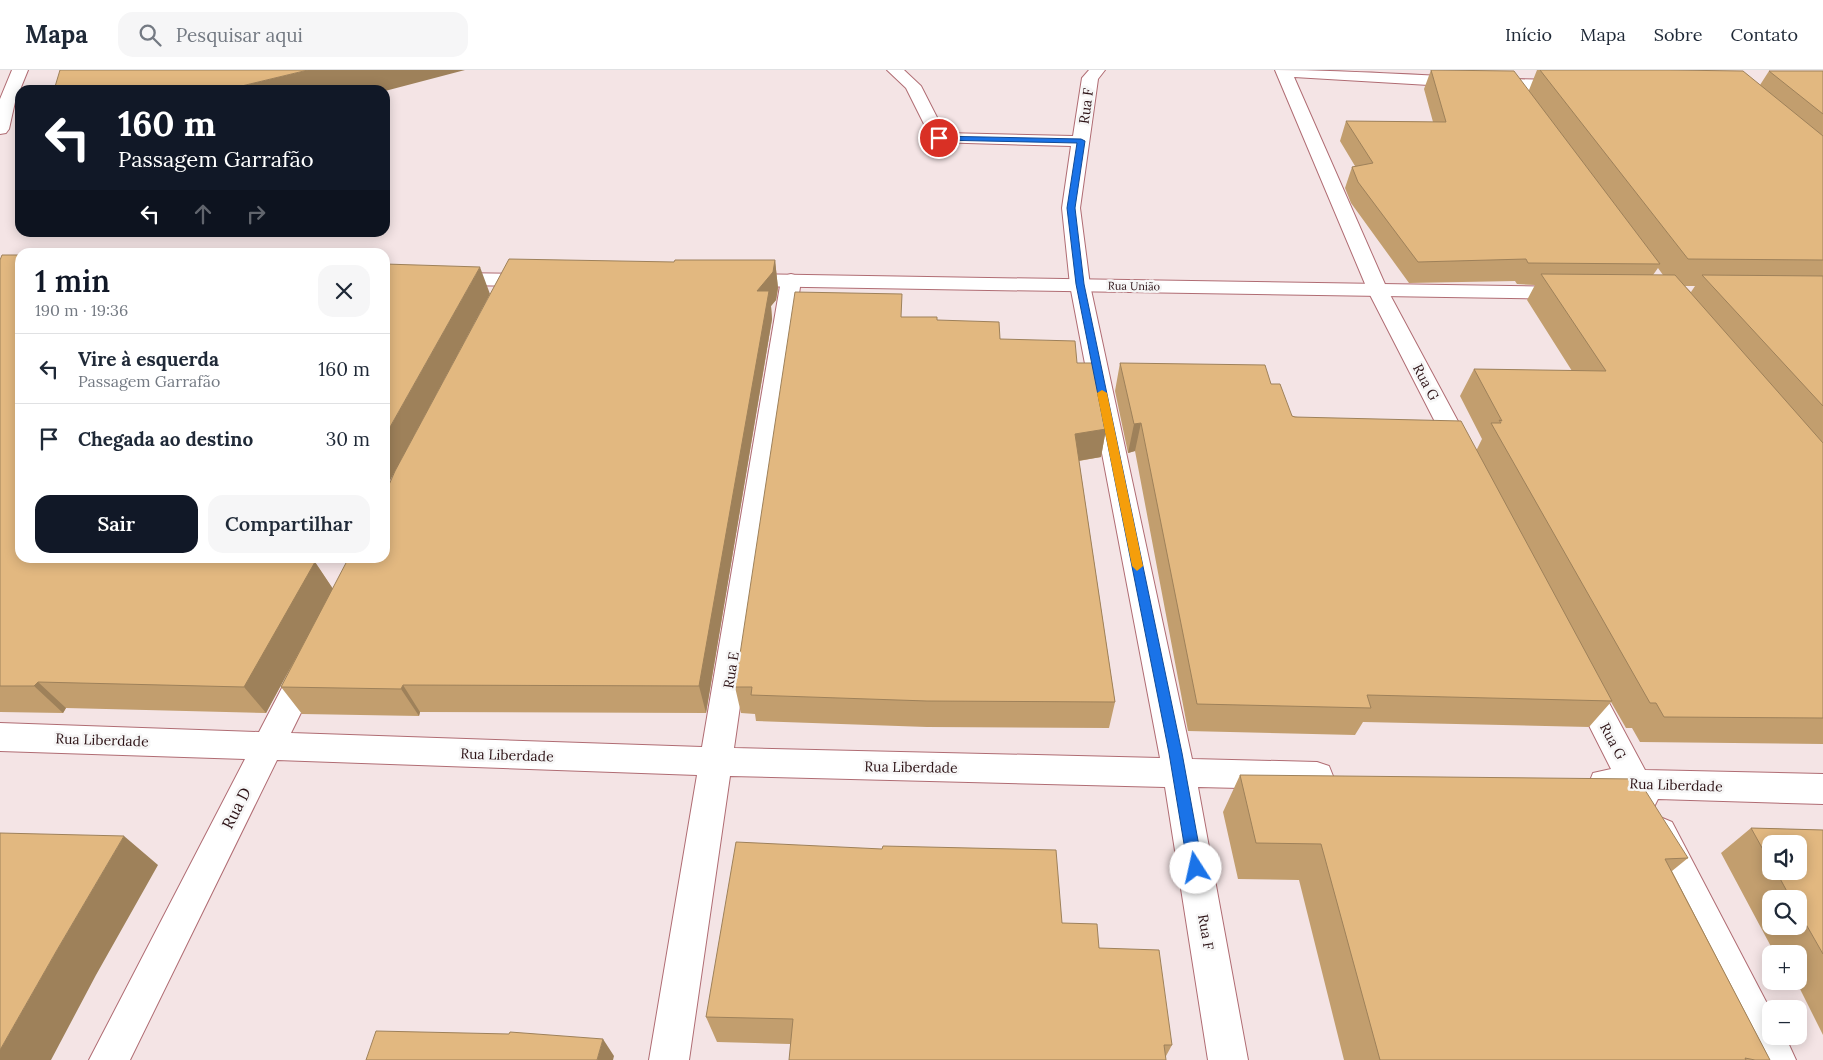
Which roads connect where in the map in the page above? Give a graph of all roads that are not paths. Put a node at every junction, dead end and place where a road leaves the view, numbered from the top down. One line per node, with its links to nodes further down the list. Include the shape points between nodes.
1 (20, 70): 7 (street)
2 (895, 70): 8 (street, via 913,86 939,138)
3 (1096, 70): 8 (street, Rua F, via 1090,78)
4 (1283, 71): 5 (street); 15 (street, Rua G)
5 (1513, 85): 6 (street)
6 (1583, 86)
7 (0, 129)
8 (1081, 141): 14 (street, Rua F, via 1071,208)
9 (390, 278): 10 (street)
10 (510, 280): 11 (street); 17 (street)
11 (558, 280)
12 (723, 280): 13 (street, Rua União)
13 (791, 280): 14 (street, Rua União); 23 (street, Rua E)
14 (1080, 284): 15 (street, Rua União); 24 (street, Rua F)
15 (1378, 291): 16 (street, Rua União); 18 (street, Rua G)
16 (1586, 293)
17 (496, 305)
18 (1475, 476)
19 (320, 643): 22 (street, Rua D)
20 (1571, 661): 27 (street, Rua G)
21 (0, 737): 22 (street, Rua Liberdade)
22 (267, 746): 23 (street, Rua Liberdade); 29 (street, Rua D)
23 (717, 762): 24 (street, Rua Liberdade); 30 (street, Rua E)
24 (1179, 773): 25 (street, Rua Liberdade); 31 (street, Rua F)
25 (1348, 777)
26 (1576, 783): 27 (street, Rua Liberdade)
27 (1636, 784): 28 (street, Rua Liberdade); 32 (street, Rua G)
28 (1823, 789)
29 (108, 1060)
30 (669, 1060)
31 (1228, 1060)
32 (1776, 1060)

